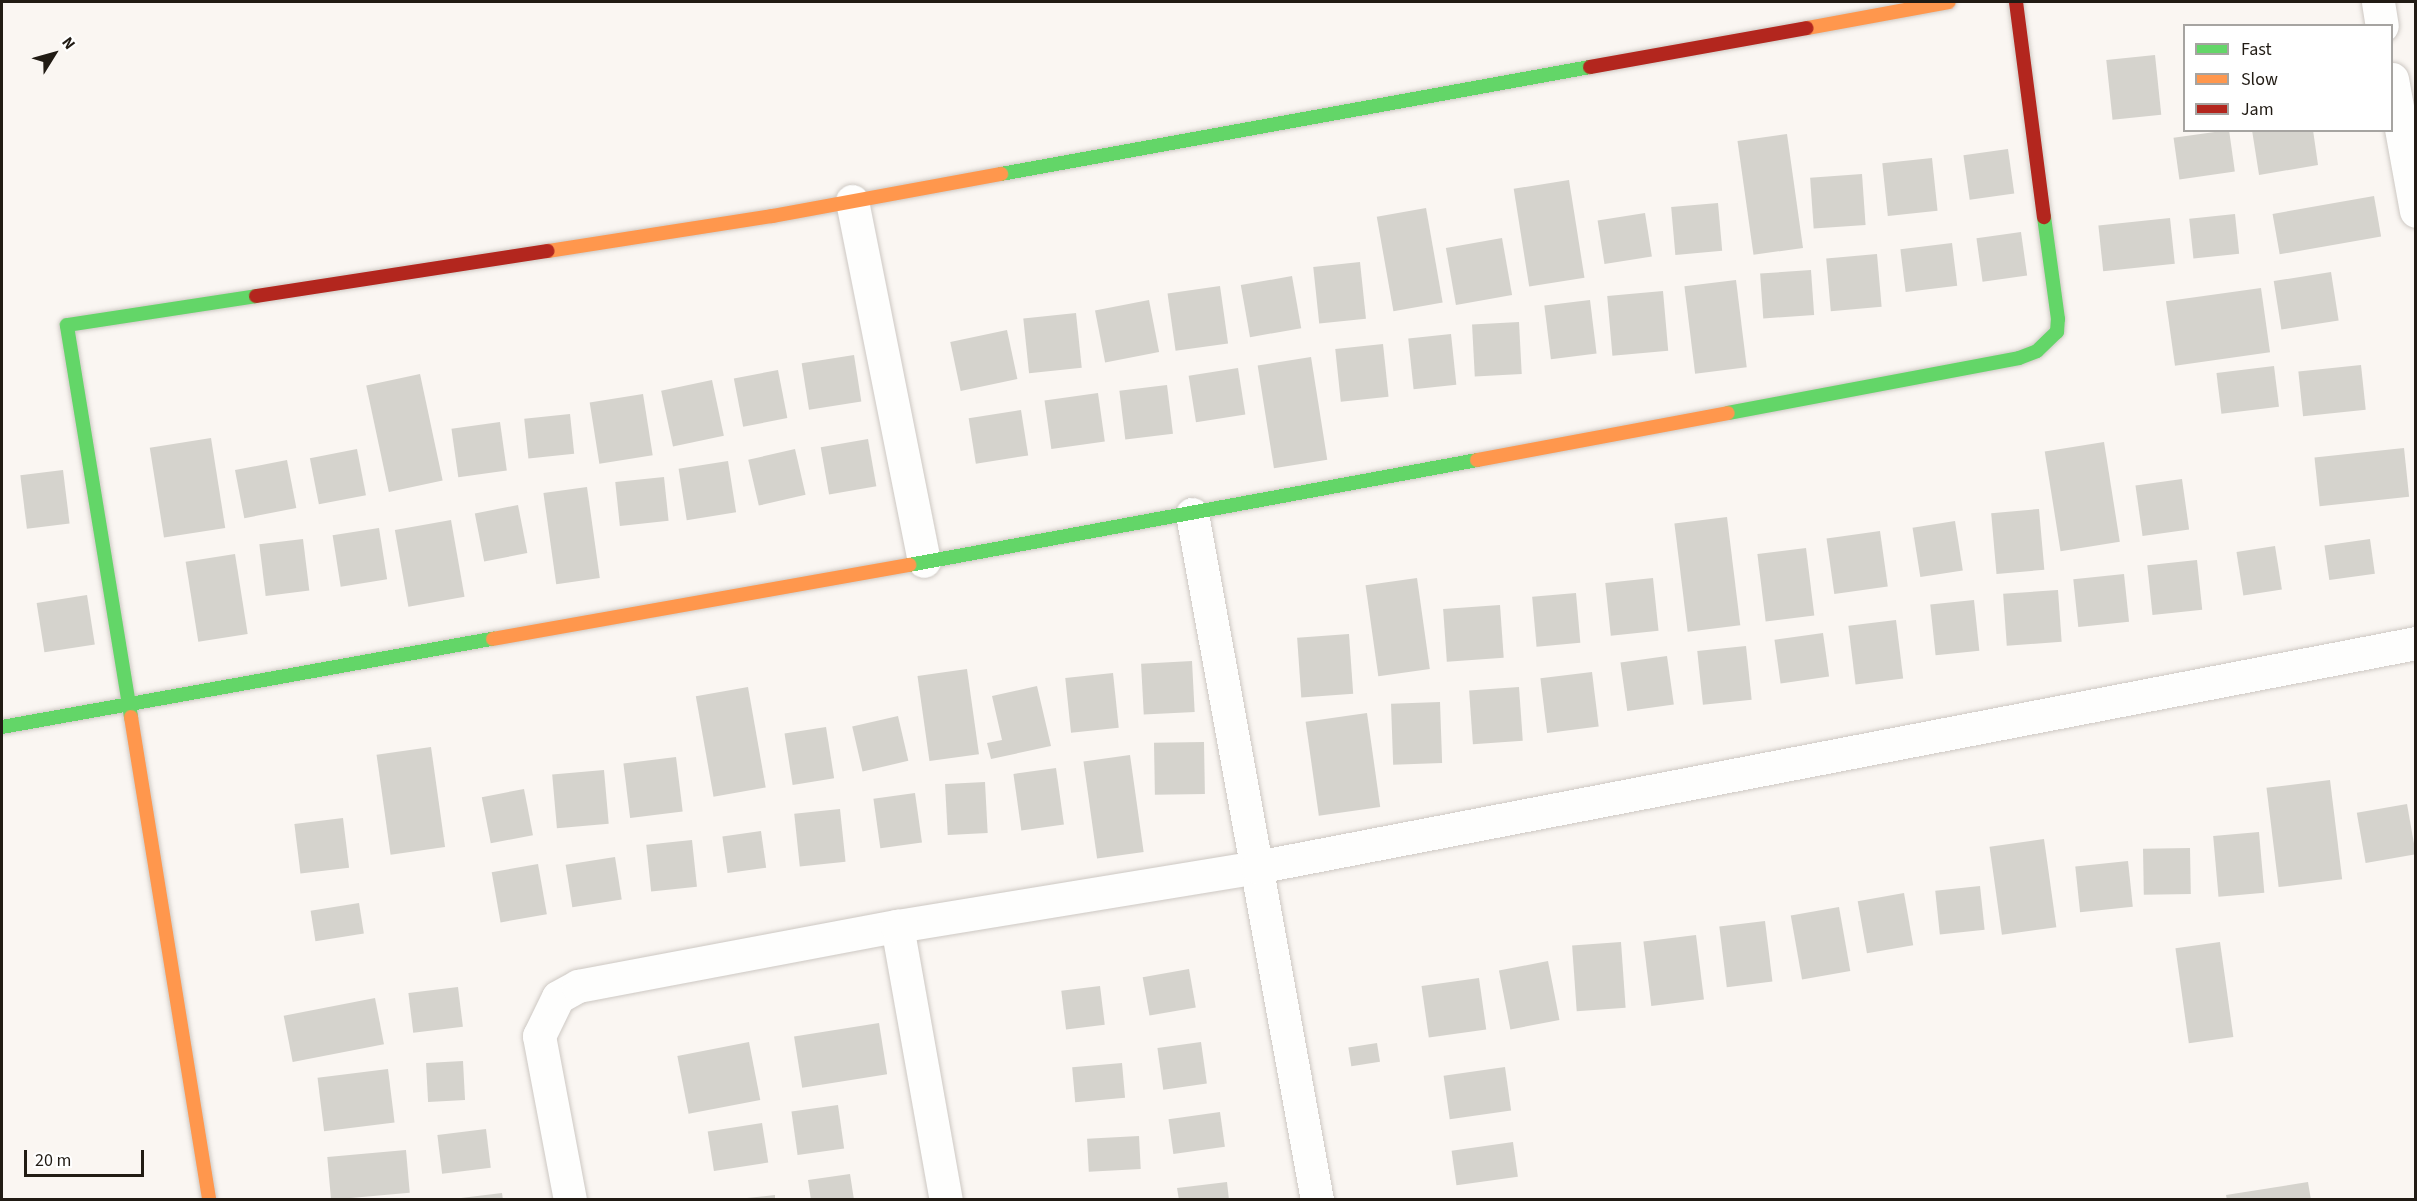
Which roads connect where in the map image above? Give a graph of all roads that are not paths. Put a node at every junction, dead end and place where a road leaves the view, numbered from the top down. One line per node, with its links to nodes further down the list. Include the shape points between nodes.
1 (1949, 2): 6 (street)
2 (2016, 2): 8 (street, via 2058,319 2057,332 2037,351 1996,362)
3 (2378, 2): 4 (street)
4 (2382, 24)
5 (2393, 90): 7 (street)
6 (852, 201): 9 (street); 11 (street, via 67,325)
7 (2415, 211)
8 (1192, 514): 9 (street); 13 (street)
9 (924, 561): 11 (street)
10 (2415, 643): 13 (street)
11 (126, 704): 12 (street); 15 (street)
12 (2, 727)
13 (1257, 867): 14 (street); 18 (street)
14 (897, 926): 16 (street, via 578,986 558,997 539,1036); 17 (street)
15 (209, 1200)
16 (570, 1200)
17 (946, 1200)
18 (1317, 1200)

